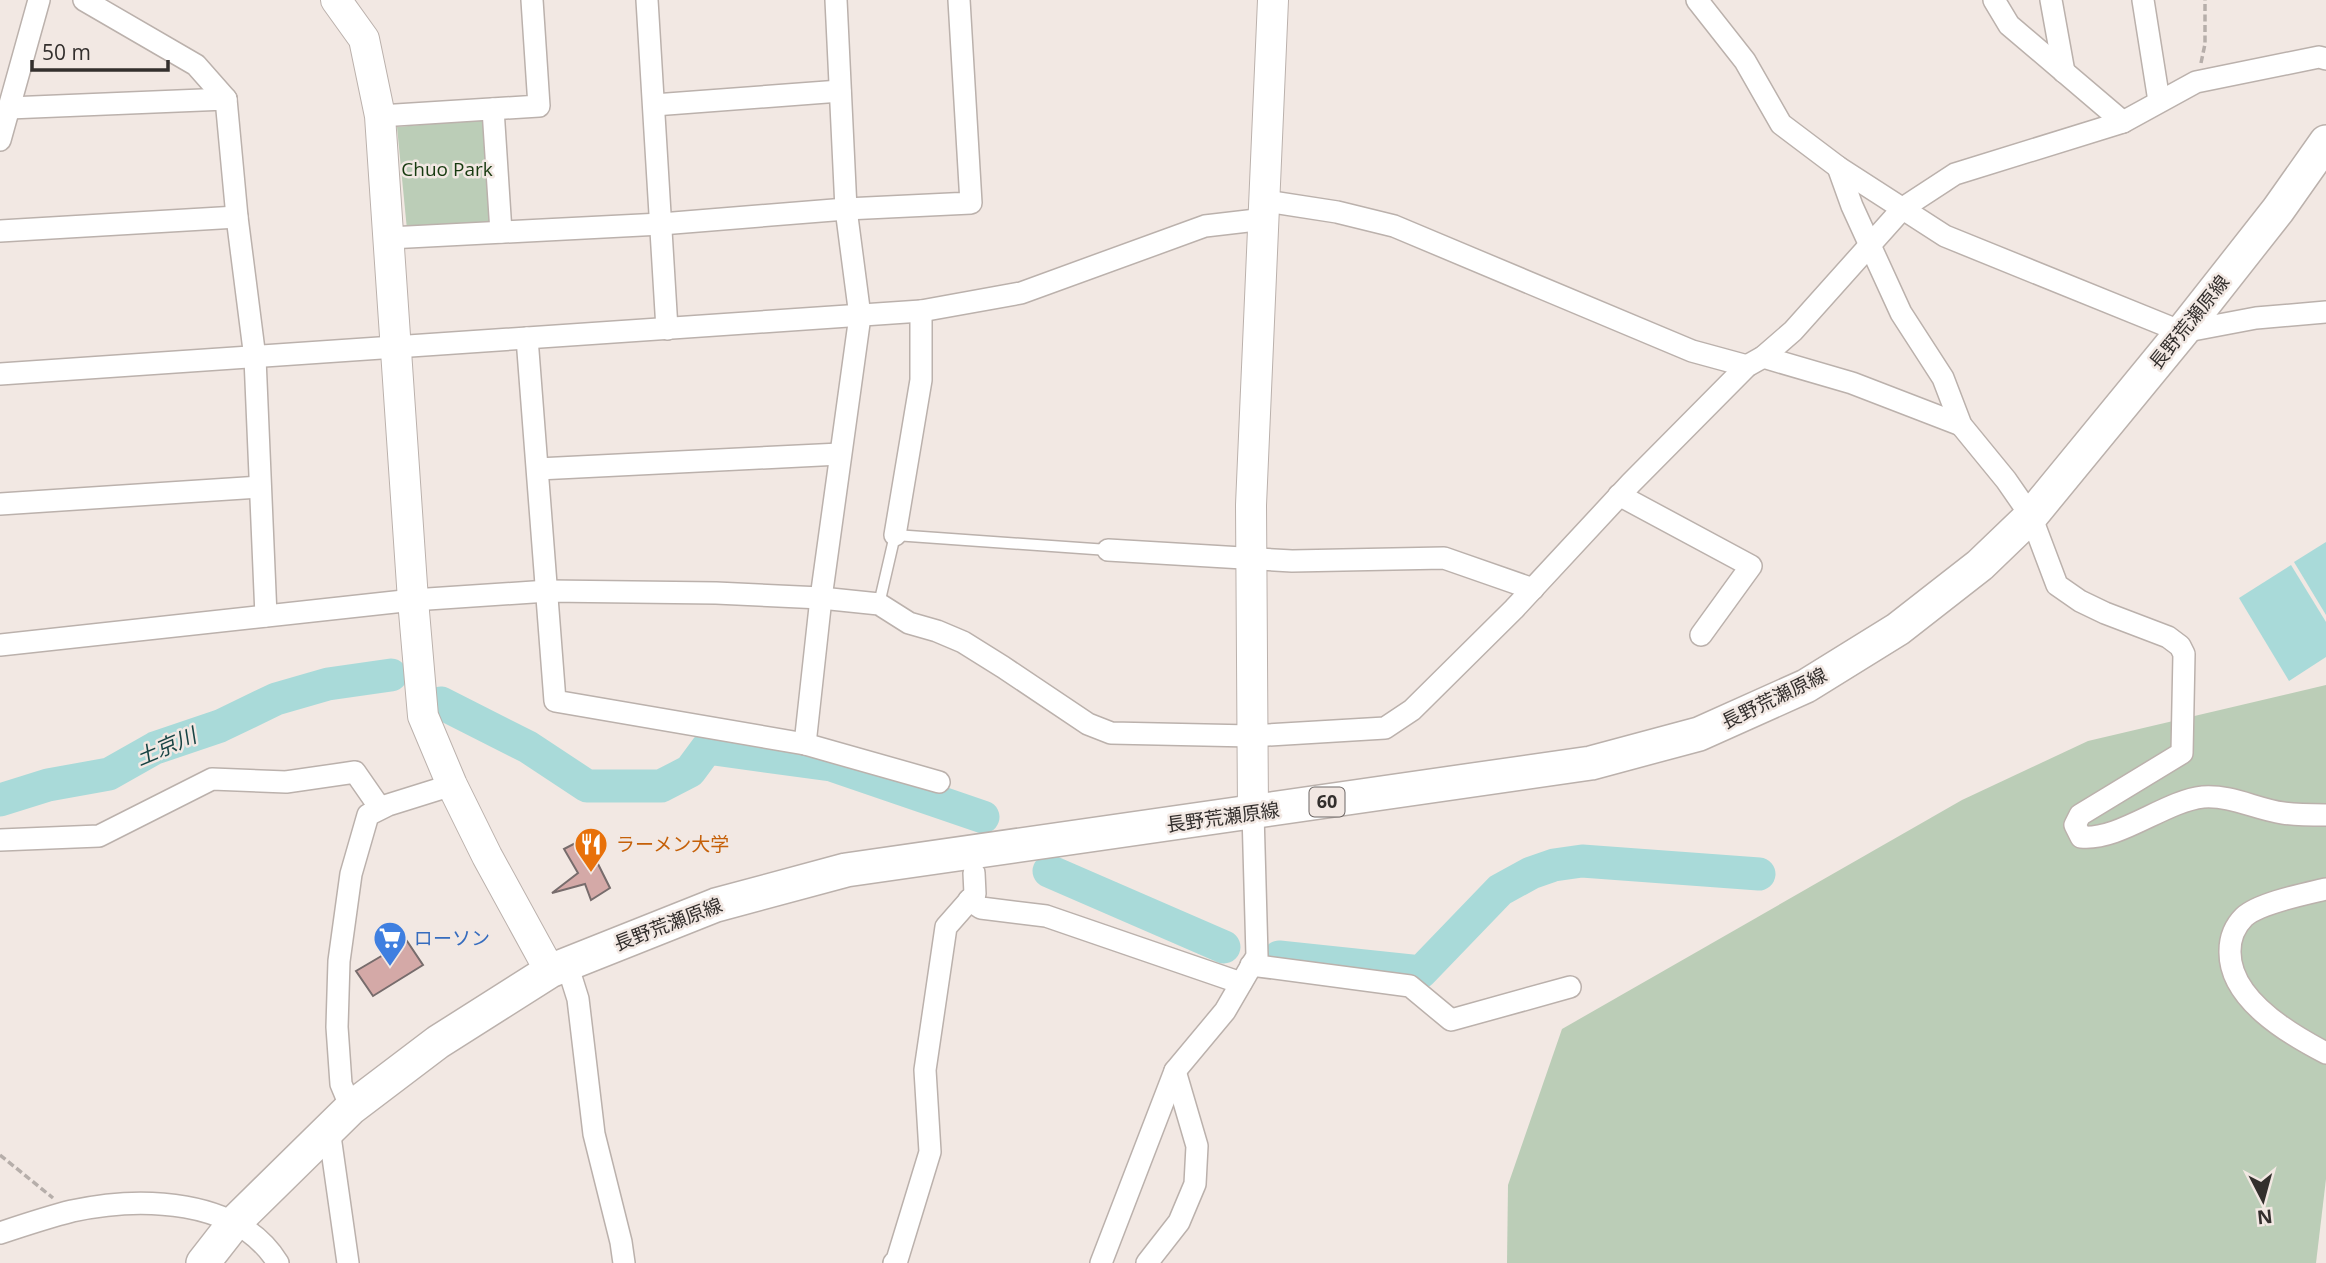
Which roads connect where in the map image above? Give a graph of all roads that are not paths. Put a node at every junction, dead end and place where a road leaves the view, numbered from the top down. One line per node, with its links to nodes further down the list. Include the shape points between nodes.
1 (39, 0): 19 (street)
2 (84, 0): 16 (street, via 196,65)
3 (336, 0): 21 (street, via 363,39)
4 (532, 0): 20 (street, via 539,106)
5 (647, 0): 18 (street)
6 (836, 0): 15 (street)
7 (960, 0): 27 (street, via 971,202)
8 (1273, 0): 28 (street)
9 (1697, 0): 25 (street, via 1745,61 1781,124)
10 (1994, 0): 14 (street, via 2009,25)
11 (2051, 0): 14 (street)
12 (2143, 0): 17 (street)
13 (2326, 59): 17 (street, via 2196,82)
14 (2064, 72): 22 (street)
15 (840, 91): 18 (street); 27 (street)
16 (226, 99): 19 (street); 29 (street)
17 (2159, 101): 22 (street)
18 (654, 105): 30 (street)
19 (9, 108): 23 (street)
20 (493, 109): 21 (street); 32 (street)
21 (380, 116): 33 (street)
22 (2123, 122): 26 (street, via 1955,174)
23 (0, 140)
24 (2326, 142): 39 (main road, 長野荒瀬原線 / 60)
25 (1838, 167): 26 (street); 34 (street)
26 (1903, 208): 34 (street); 39 (street, via 1945,236)
27 (846, 209): 30 (street); 37 (street)
28 (1265, 210): 35 (street, via 1205,226 1021,293); 43 (street, via 1338,212 1394,226 1692,351); 54 (street)
29 (237, 217): 31 (street); 42 (street)
30 (661, 224): 32 (street); 38 (street)
31 (0, 231)
32 (501, 232): 33 (street)
33 (389, 238): 41 (street)
34 (1870, 244): 43 (street, via 1793,331); 45 (street, via 1901,313 1942,378)
35 (921, 311): 37 (street); 52 (street, via 921,380)
36 (2326, 312): 39 (street, via 2256,318)
37 (859, 316): 38 (street); 46 (street)
38 (667, 329): 40 (street)
39 (2182, 332): 51 (main road, 長野荒瀬原線 / 60)
40 (527, 338): 41 (street); 47 (street)
41 (396, 346): 42 (street); 58 (street)
42 (254, 358): 44 (street); 48 (street)
43 (1755, 362): 45 (street, via 1852,383); 49 (street)
44 (0, 374)
45 (1961, 425): 51 (street)
46 (840, 454): 47 (street); 57 (street)
47 (538, 469): 56 (street)
48 (260, 486): 50 (street); 60 (street)
49 (1619, 495): 55 (street); 61 (street, via 1751,566)
50 (0, 505)
51 (2031, 516): 68 (main road, 長野荒瀬原線 / 60, via 1980,565 1898,629 1806,686 1699,734 1591,762); 69 (street, via 2057,584 2105,613 2168,637 2184,654 2182,754 2080,815 2075,825 2081,837 2107,835 2202,797 2234,799 2282,813)
52 (895, 535): 53 (lane); 59 (lane)
53 (1108, 550): 54 (street)
54 (1251, 558): 55 (street, via 1444,558); 63 (street)
55 (1533, 589): 63 (street, via 1412,710 1385,728)
56 (548, 591): 57 (street); 58 (street); 64 (street, via 555,701)
57 (821, 598): 59 (street); 64 (street)
58 (413, 600): 60 (street); 66 (street, via 423,716)
59 (878, 604): 63 (street, via 909,624 963,642 1088,724 1111,733)
60 (266, 616): 62 (street)
61 (1701, 635)
62 (0, 645)
63 (1251, 736): 68 (street)
64 (805, 744): 65 (street)
65 (939, 782)
66 (452, 785): 67 (street); 74 (street, via 487,856)
67 (380, 808): 70 (street, via 355,772 286,782 212,779 99,836); 79 (street, via 368,814 351,874 339,961)
68 (1253, 813): 74 (main road, 長野荒瀬原線 / 60, via 846,870 716,905); 75 (street, via 1257,956)
69 (2326, 815)
70 (0, 841)
71 (974, 873): 73 (street, via 975,894)
72 (2326, 889): 77 (street, via 2283,898 2245,916 2230,938 2230,959 2236,980 2250,999 2274,1022)
73 (970, 900): 75 (street, via 981,908 1046,916); 86 (street, via 946,927 925,1070 930,1152)
74 (559, 967): 79 (main road, 長野荒瀬原線 / 60, via 438,1042); 85 (street, via 578,999 594,1134)
75 (1246, 974): 76 (street, via 1410,985 1451,1020); 78 (street, via 1224,1011)
76 (1570, 987)
77 (2326, 1053)
78 (1175, 1071): 87 (street); 88 (street, via 1196,1146 1195,1184 1180,1222)
79 (340, 1118): 80 (main road, 長野荒瀬原線 / 60); 84 (street)
80 (235, 1222): 81 (street, via 198,1208 126,1203 72,1211); 82 (main road, 長野荒瀬原線 / 60); 83 (street, via 268,1246)
81 (0, 1233)
82 (204, 1263)
83 (278, 1263)
84 (348, 1263)
85 (624, 1263)
86 (894, 1263)
87 (1101, 1263)
88 (1147, 1263)

